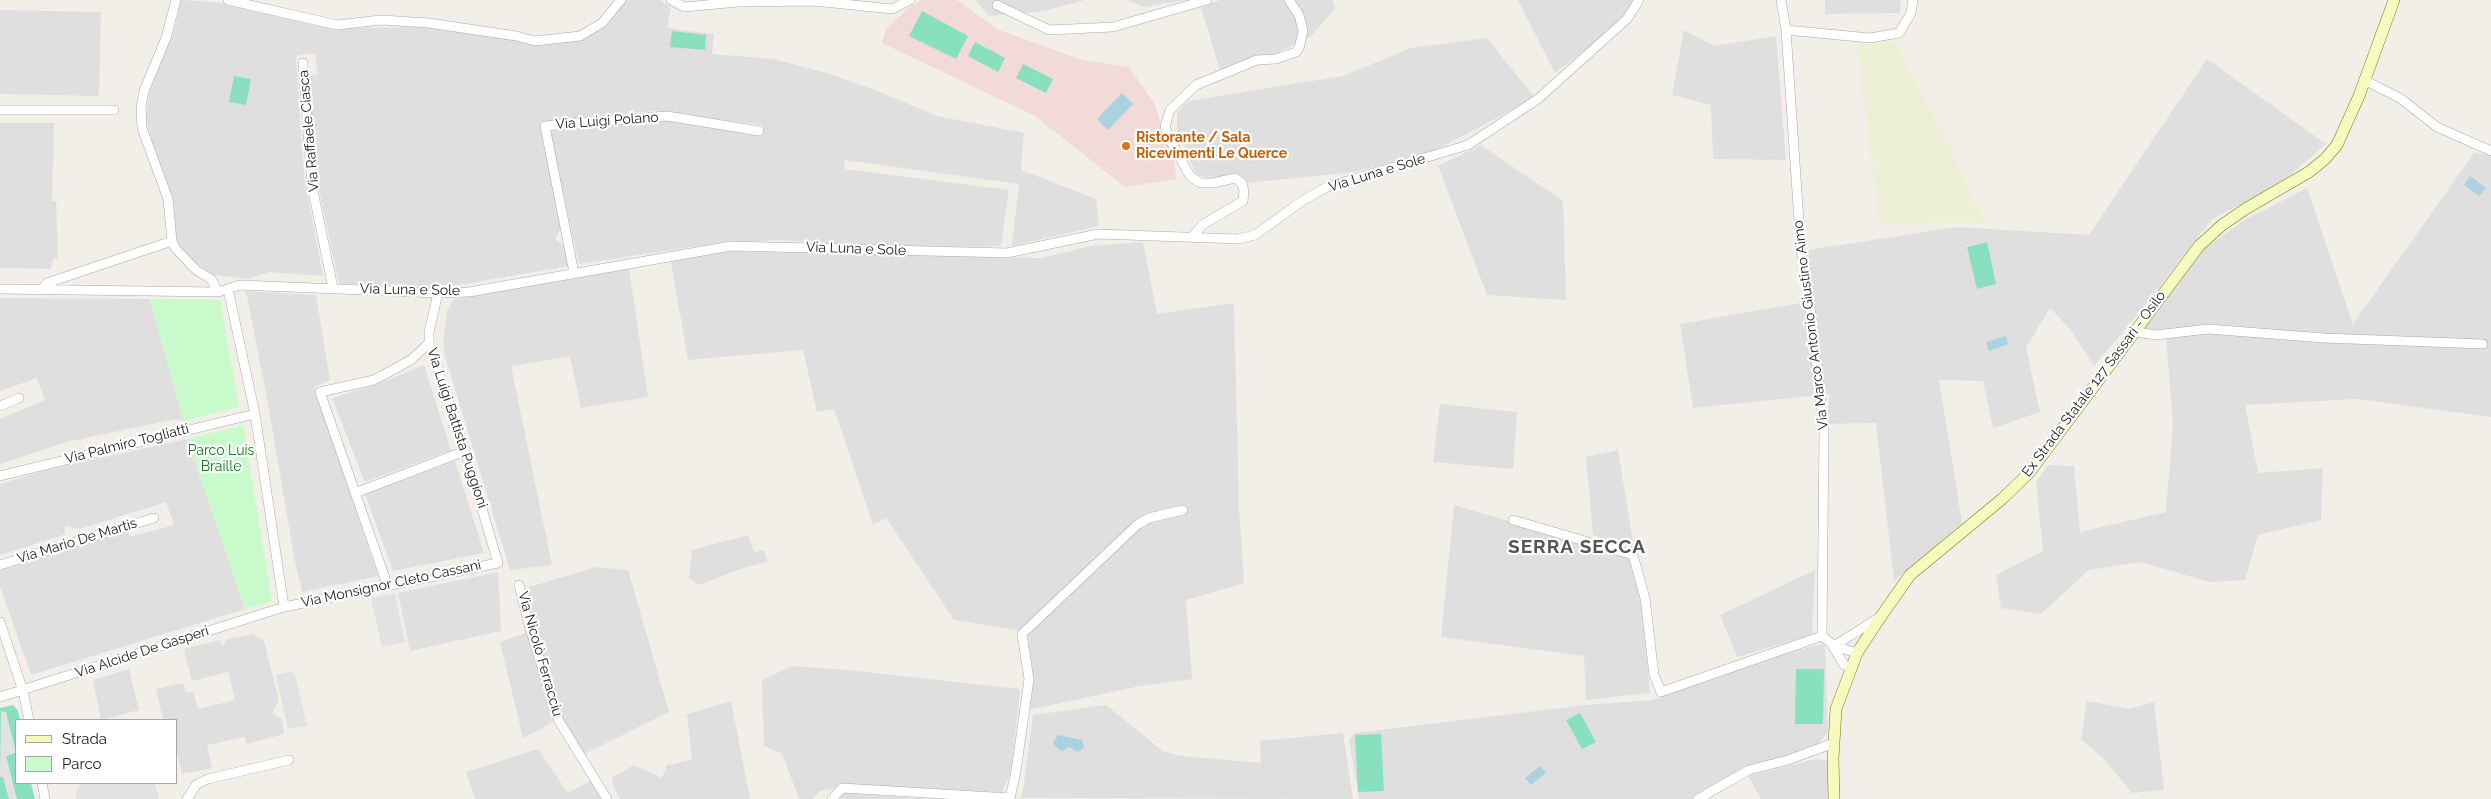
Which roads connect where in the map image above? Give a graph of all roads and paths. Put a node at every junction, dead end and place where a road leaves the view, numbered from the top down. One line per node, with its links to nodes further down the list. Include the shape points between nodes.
1 (176, 0): 21 (street, via 141,107 147,148 168,199)
2 (228, 0): 3 (street, via 336,25 381,20 430,23 535,41 580,36 602,23)
3 (621, 0)
4 (672, 0): 5 (street, via 684,7 814,0 892,9)
5 (910, 0)
6 (1207, 0): 12 (street, via 1113,27 1049,30)
7 (1289, 0): 20 (street, via 1299,16 1303,31 1296,52 1256,60 1196,85 1170,110 1165,126 1190,176 1200,183 1235,178 1244,191 1243,202 1202,224)
8 (1639, 0): 20 (street, Via Luna e Sole, via 1627,19 1538,99 1468,145 1327,187 1302,200 1255,236 1238,239)
9 (1781, 0): 13 (street, Via Marco Antonio Giustino Aimo)
10 (1913, 0): 13 (street, via 1911,13 1899,33 1870,38)
11 (2394, 0): 15 (main road, Ex Strada Statale 127 Sassari - Osilo)
12 (997, 5)
13 (1786, 30): 48 (street, Via Marco Antonio Giustino Aimo, via 1800,242 1824,430)
14 (303, 63): 23 (street, Via Raffaele Ciasca, via 312,186)
15 (2365, 77): 19 (street, via 2400,98 2437,127); 29 (main road, Ex Strada Statale 127 Sassari - Osilo, via 2338,145 2309,172 2222,225 2199,246)
16 (0, 110): 17 (street)
17 (114, 110)
18 (759, 131): 22 (street, Via Luigi Polano, via 667,116 545,126)
19 (2491, 151)
20 (1192, 237): 22 (street, Via Luna e Sole, via 1098,234 1006,254 731,246)
21 (172, 241): 26 (street, via 47,283); 27 (street, via 196,270 211,279)
22 (574, 273): 28 (street, Via Luna e Sole, via 469,292)
23 (333, 288): 25 (street, Via Luna e Sole, via 240,285); 28 (street, Via Luna e Sole)
24 (0, 289): 26 (street, Via Luna e Sole)
25 (228, 289): 27 (street, Via Luna e Sole); 34 (street)
26 (41, 290): 27 (street, Via Luna e Sole)
27 (218, 292)
28 (438, 293): 30 (street, Via Luigi Battista Puggioni)
29 (2135, 332): 31 (street, via 2156,335 2208,329 2324,338); 46 (main road, Ex Strada Statale 127 Sassari - Osilo, via 2029,473 1910,575)
30 (429, 343): 35 (street, Via Luigi Battista Puggioni); 37 (street, via 411,360 374,380 320,392)
31 (2483, 344)
32 (19, 398): 33 (street)
33 (0, 406)
34 (255, 414): 36 (street, Via Palmiro Togliatti); 45 (street)
35 (466, 451): 37 (street); 41 (street, Via Luigi Battista Puggioni)
36 (0, 476)
37 (355, 493): 43 (street)
38 (1183, 510): 58 (street, via 1150,518 1137,525 1022,634 1029,679 1016,771)
39 (154, 518): 42 (street, Via Mario De Martis)
40 (1513, 520): 48 (street, via 1633,555 1645,598 1654,676 1661,692)
41 (498, 562): 43 (street, Via Monsignor Cleto Cassani)
42 (0, 565)
43 (387, 584): 45 (street, Via Monsignor Cleto Cassani)
44 (519, 584): 61 (street, Via Nicolò Ferracciu, via 558,720)
45 (284, 606): 52 (street, Via Alcide De Gasperi)
46 (1882, 615): 49 (street); 50 (main road, Ex Strada Statale 127 Sassari - Osilo)
47 (0, 622): 52 (street)
48 (1822, 636): 49 (street)
49 (1834, 646): 50 (street); 51 (street, via 1844,665)
50 (1857, 653): 51 (main road, Ex Strada Statale 127 Sassari - Osilo)
51 (1850, 668): 55 (main road, Ex Strada Statale 127 Sassari - Osilo, via 1836,709)
52 (23, 691): 53 (street, Via Alcide De Gasperi); 54 (street)
53 (0, 697)
54 (29, 719)
55 (1834, 743): 63 (street, via 1749,770); 64 (main road, Ex Strada Statale 127 Sassari - Osilo)
56 (289, 760): 60 (street, via 208,779 197,784)
57 (42, 784): 59 (street)
58 (1006, 798): 62 (street, via 842,788)
59 (45, 799)
60 (187, 799)
61 (607, 799)
62 (832, 799)
63 (1698, 799)
64 (1834, 799)

